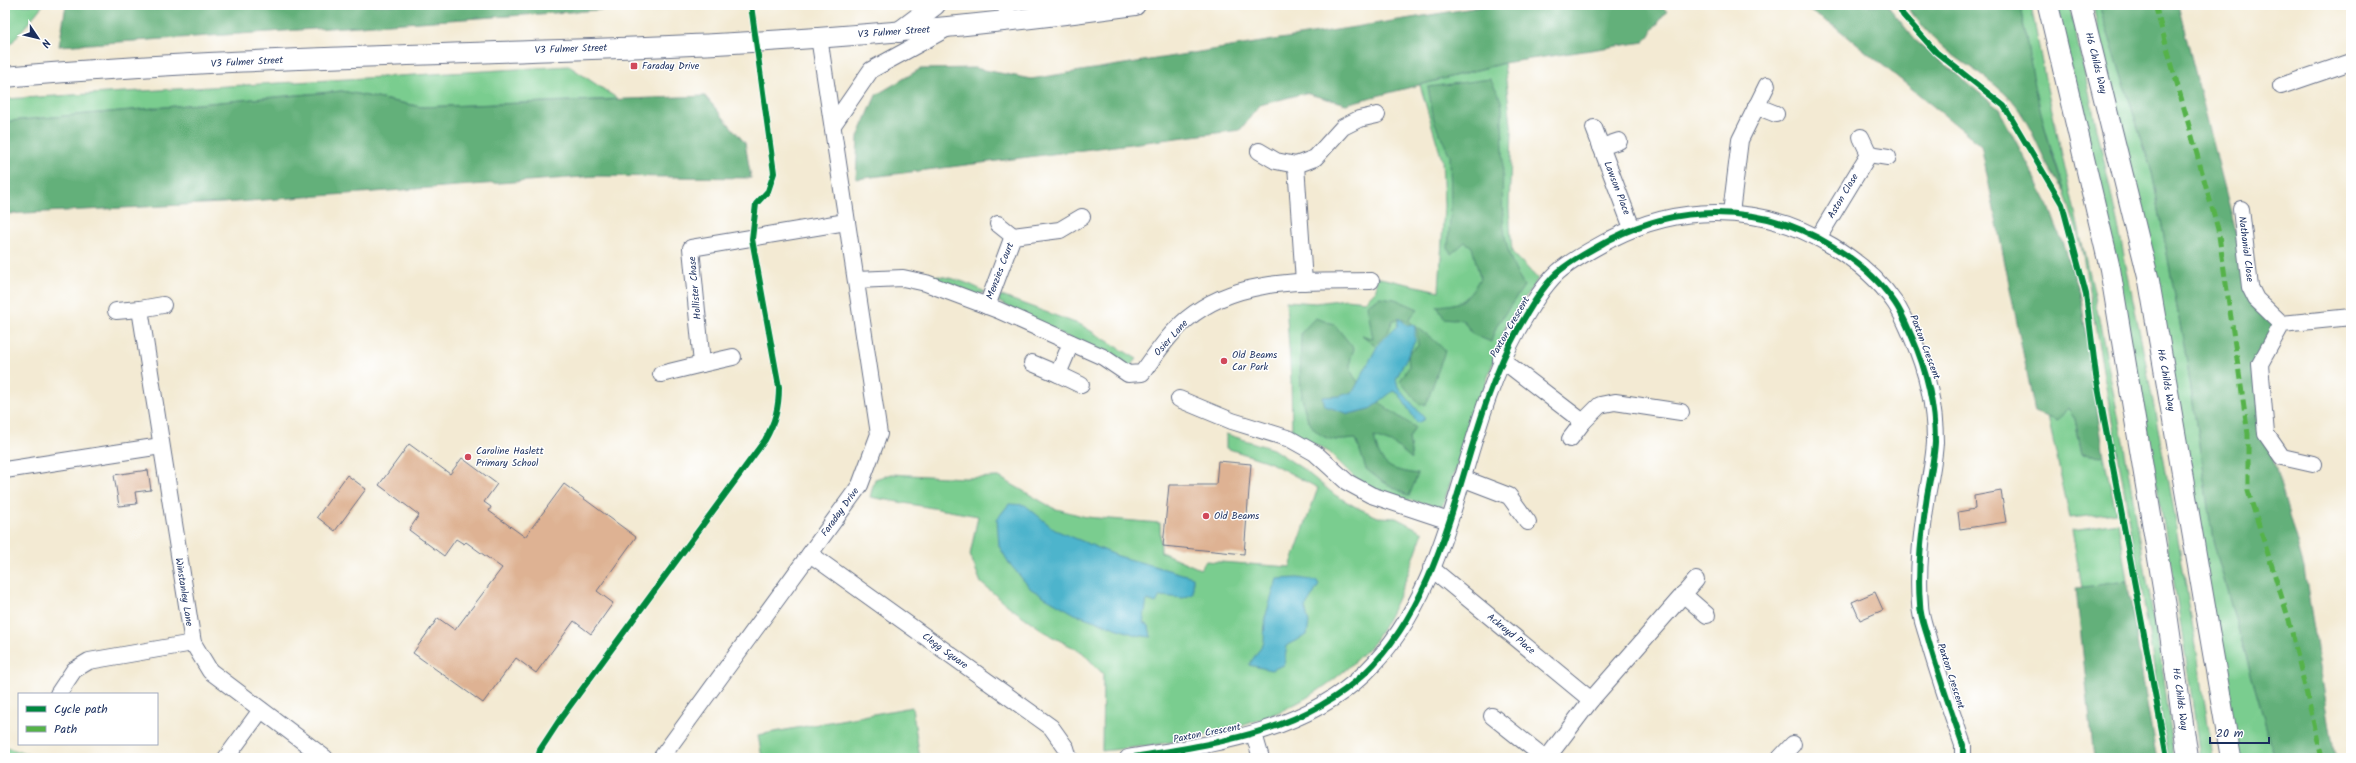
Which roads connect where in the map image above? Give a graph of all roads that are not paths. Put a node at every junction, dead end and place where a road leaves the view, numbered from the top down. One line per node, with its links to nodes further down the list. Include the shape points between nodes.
1 (935, 5): 7 (street)
2 (1136, 5): 5 (street, V3 Fulmer Street)
3 (2048, 5): 81 (street, H6 Childs Way, via 2110,269 2165,600)
4 (2081, 5): 82 (street, H6 Childs Way, via 2149,281)
5 (1007, 14): 6 (street, V3 Fulmer Street)
6 (947, 28): 7 (street, V3 Fulmer Street); 16 (street, via 871,70)
7 (899, 32): 8 (street, V3 Fulmer Street)
8 (811, 38): 10 (street, V3 Fulmer Street, via 717,44 284,59); 16 (street, Faraday Drive)
9 (2351, 62): 12 (street)
10 (5, 77)
11 (1767, 85): 13 (street)
12 (2281, 86)
13 (1756, 106): 14 (street); 26 (street, via 1740,140)
14 (1776, 114)
15 (1377, 115): 24 (street, via 1359,119 1343,128 1315,158)
16 (834, 125): 28 (street, Faraday Drive)
17 (1594, 128): 20 (street, Lawson Place)
18 (1861, 137): 22 (street)
19 (1619, 141): 20 (street)
20 (1601, 147): 30 (street, Lawson Place)
21 (1260, 150): 24 (street, via 1276,161)
22 (1869, 154): 23 (street); 32 (street, Aston Close)
23 (1888, 157)
24 (1296, 165): 35 (street)
25 (2240, 209): 41 (street, Nathanial Close, via 2250,286 2256,299)
26 (1731, 213): 30 (street, Paxton Crescent, via 1677,215); 32 (street, Paxton Crescent, via 1778,220)
27 (1082, 217): 31 (street, Menzies Court, via 1060,230)
28 (846, 222): 33 (street, Faraday Drive); 46 (street, Hollister Chase, via 691,248)
29 (998, 224): 31 (street, Menzies Court)
30 (1632, 228): 44 (street, Paxton Crescent, via 1593,249 1557,273 1530,309)
31 (1013, 236): 37 (street, Menzies Court)
32 (1818, 238): 80 (street, Paxton Crescent, via 1872,274 1897,305 1914,340 1931,391 1935,444 1921,553 1920,608 1937,670 1963,745)
33 (856, 280): 37 (street, Osier Lane, via 910,280 926,283); 60 (street, Faraday Drive, via 879,434 860,485)
34 (1371, 281): 35 (street, Osier Lane)
35 (1304, 282): 42 (street, Osier Lane, via 1288,282 1241,290 1212,303 1187,319 1163,344 1142,373 1128,374 1103,357)
36 (163, 306): 38 (street)
37 (987, 306): 42 (street, Osier Lane)
38 (140, 309): 39 (street); 54 (street, Winstanley Lane)
39 (116, 311)
40 (2351, 317): 41 (street)
41 (2282, 324): 55 (street, via 2260,364 2266,434 2282,457)
42 (1071, 343): 48 (street)
43 (733, 357): 46 (street)
44 (1501, 360): 52 (street, Paxton Crescent); 57 (street, Paxton Crescent)
45 (1032, 363): 48 (street)
46 (702, 364): 47 (street)
47 (661, 374)
48 (1058, 374): 49 (street)
49 (1081, 385)
50 (1179, 399): 58 (street, via 1232,421 1290,439 1314,453 1347,482 1371,495)
51 (1681, 412): 52 (street, via 1615,402 1600,405)
52 (1583, 422): 53 (street)
53 (1570, 439)
54 (161, 446): 56 (street); 65 (street, Winstanley Lane)
55 (2313, 464)
56 (5, 470)
57 (1462, 478): 58 (street, Paxton Crescent); 59 (street, via 1509,496)
58 (1449, 521): 61 (street, Paxton Crescent)
59 (1528, 522)
60 (810, 554): 74 (street, Faraday Drive); 75 (street, Clegg Square, via 1051,727 1066,748)
61 (1431, 568): 67 (street, Ackroyd Place); 70 (street, Paxton Crescent, via 1423,590 1397,636 1364,673 1327,702 1282,724)
62 (1696, 580): 63 (street)
63 (1683, 594): 64 (street); 67 (street)
64 (1707, 615)
65 (192, 643): 66 (street, via 89,661 74,670); 68 (street, Winstanley Lane, via 210,671)
66 (59, 693)
67 (1591, 700): 78 (street)
68 (261, 710): 72 (street); 73 (street, Winstanley Lane)
69 (1492, 716): 78 (street)
70 (1254, 734): 76 (street, Paxton Crescent, via 1239,739); 77 (street)
71 (1793, 744): 79 (street)
72 (226, 758)
73 (325, 758)
74 (661, 758)
75 (1069, 758)
76 (1128, 758)
77 (1261, 758)
78 (1546, 758)
79 (1780, 758)
80 (1963, 758)
81 (2188, 758)
82 (2231, 758)

